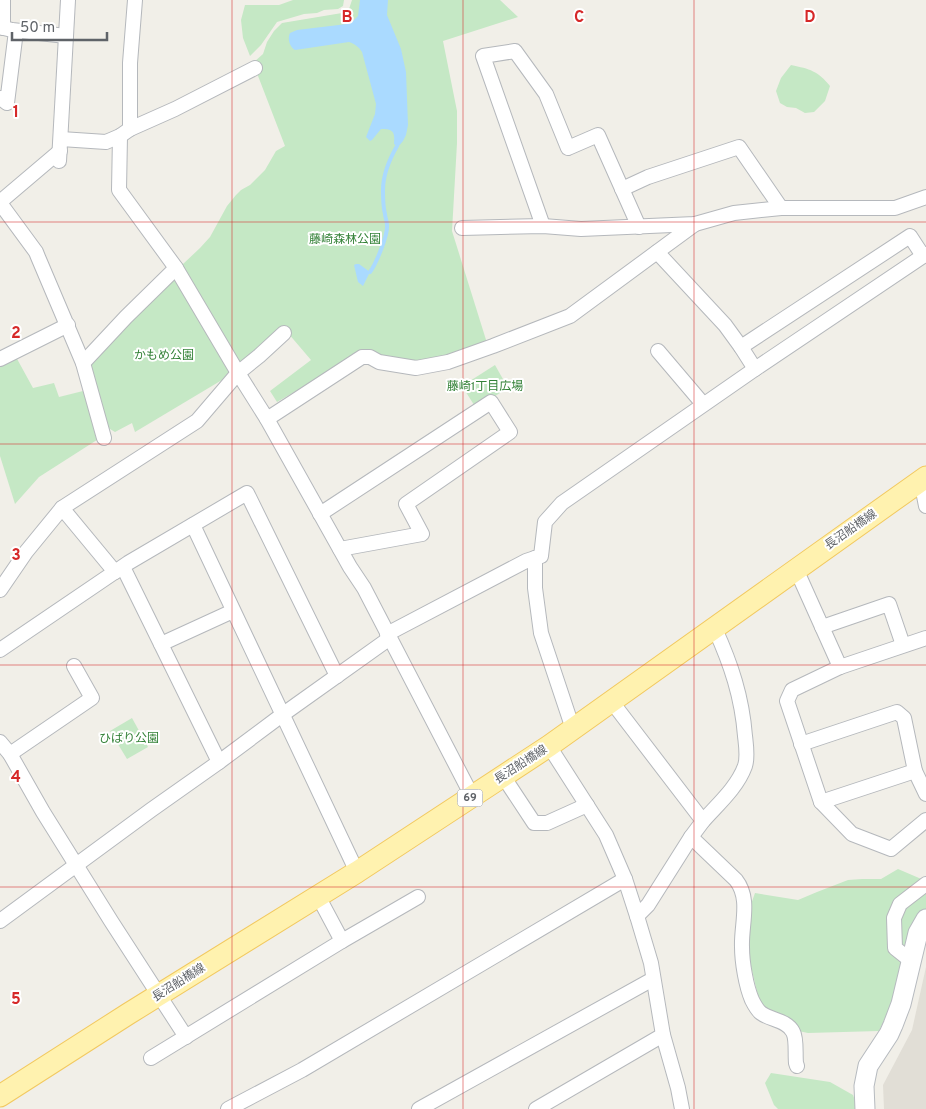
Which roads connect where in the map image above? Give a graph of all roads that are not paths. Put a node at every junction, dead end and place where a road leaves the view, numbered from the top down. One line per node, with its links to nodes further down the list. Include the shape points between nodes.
1 (3, 0): 4 (street)
2 (68, 0): 5 (street)
3 (135, 0): 8 (street)
4 (6, 28): 5 (street); 7 (street, via 7,103)
5 (66, 36): 9 (street)
6 (255, 68): 8 (street)
7 (0, 98)
8 (125, 132): 9 (street, via 106,142); 20 (street, via 119,190)
9 (60, 150): 12 (street)
10 (622, 189): 13 (street, via 739,146); 15 (street, via 598,135 568,148 546,94 515,51 483,56); 16 (street)
11 (926, 197): 13 (street, via 896,208)
12 (0, 202): 21 (street, via 36,252)
13 (781, 208): 14 (street, via 734,213)
14 (694, 224): 16 (street); 18 (street)
15 (543, 226): 16 (street, via 581,229); 17 (street)
16 (640, 227)
17 (462, 228)
18 (657, 252): 23 (street, via 725,325); 30 (street, via 570,316 448,362 416,368 362,357)
19 (924, 255): 23 (street, via 910,236); 27 (street)
20 (176, 268): 26 (street); 28 (street)
21 (68, 325): 25 (street); 26 (street)
22 (284, 333): 28 (street)
23 (741, 347): 27 (street)
24 (658, 351): 29 (street)
25 (0, 359)
26 (84, 363): 31 (street)
27 (754, 369): 29 (street)
28 (238, 373): 30 (street); 34 (street, via 197,421)
29 (703, 404): 38 (street, via 562,503 545,522 541,556)
30 (267, 419): 35 (street)
31 (104, 438)
32 (924, 479): 33 (street); 40 (main road, 長沼船橋線 / 69)
33 (926, 506)
34 (62, 508): 39 (street); 41 (street)
35 (320, 514): 37 (street); 37 (street, via 491,402 510,432 406,504 422,534)
36 (193, 525): 39 (street); 42 (street); 52 (street, via 247,493)
37 (340, 549): 45 (street)
38 (535, 558): 45 (street); 55 (street, via 541,633)
39 (119, 569): 47 (street); 49 (street)
40 (796, 569): 43 (street); 44 (main road, 長沼船橋線 / 69)
41 (0, 590)
42 (233, 611): 47 (street); 54 (street)
43 (822, 627): 48 (street, via 889,604); 51 (street)
44 (715, 629): 53 (main road, 長沼船橋線 / 69); 68 (street, via 738,688 744,716 745,766 734,786)
45 (389, 636): 52 (street); 64 (street)
46 (926, 638): 48 (street)
47 (161, 644): 60 (street)
48 (903, 645): 51 (street)
49 (0, 650)
50 (74, 666): 59 (street, via 92,698)
51 (840, 667): 57 (street, via 792,690 787,701)
52 (337, 676): 54 (street)
53 (612, 702): 55 (main road, 長沼船橋線 / 69); 68 (street)
54 (282, 715): 60 (street); 71 (street)
55 (573, 729): 58 (main road, 長沼船橋線 / 69)
56 (0, 742): 59 (street)
57 (801, 744): 61 (street, via 897,712 904,718); 65 (street)
58 (549, 746): 62 (main road, 長沼船橋線 / 69); 66 (street)
59 (10, 754): 70 (street)
60 (219, 762): 70 (street)
61 (915, 771): 63 (street); 65 (street)
62 (503, 776): 64 (main road, 長沼船橋線 / 69); 66 (street, via 534,823 547,823)
63 (926, 794)
64 (472, 796): 71 (main road, 長沼船橋線 / 69)
65 (821, 802): 67 (street, via 852,834 891,849)
66 (587, 805): 72 (street, via 606,836)
67 (926, 820)
68 (702, 821): 69 (street)
69 (691, 837): 76 (street, via 648,905); 86 (street, via 742,887 742,948 746,980 756,1008 792,1030)
70 (76, 866): 78 (street); 82 (street)
71 (357, 872): 74 (main road, 長沼船橋線 / 69)
72 (624, 879): 76 (street); 88 (street, via 302,1070)
73 (926, 884): 80 (street, via 900,904 894,918 895,948)
74 (318, 896): 79 (street); 82 (main road, 長沼船橋線 / 69)
75 (418, 897): 79 (street)
76 (637, 916): 81 (street)
77 (926, 919): 80 (street)
78 (0, 922)
79 (342, 941): 84 (street)
80 (910, 960): 92 (street, via 893,1025 868,1066 864,1086)
81 (653, 979): 83 (street); 89 (street)
82 (158, 996): 84 (street); 87 (main road, 長沼船橋線 / 69)
83 (663, 1035): 90 (street); 91 (street)
84 (186, 1037): 85 (street)
85 (151, 1058)
86 (797, 1066)
87 (0, 1096)
88 (228, 1109)
89 (419, 1109)
90 (536, 1109)
91 (682, 1109)
92 (865, 1109)

